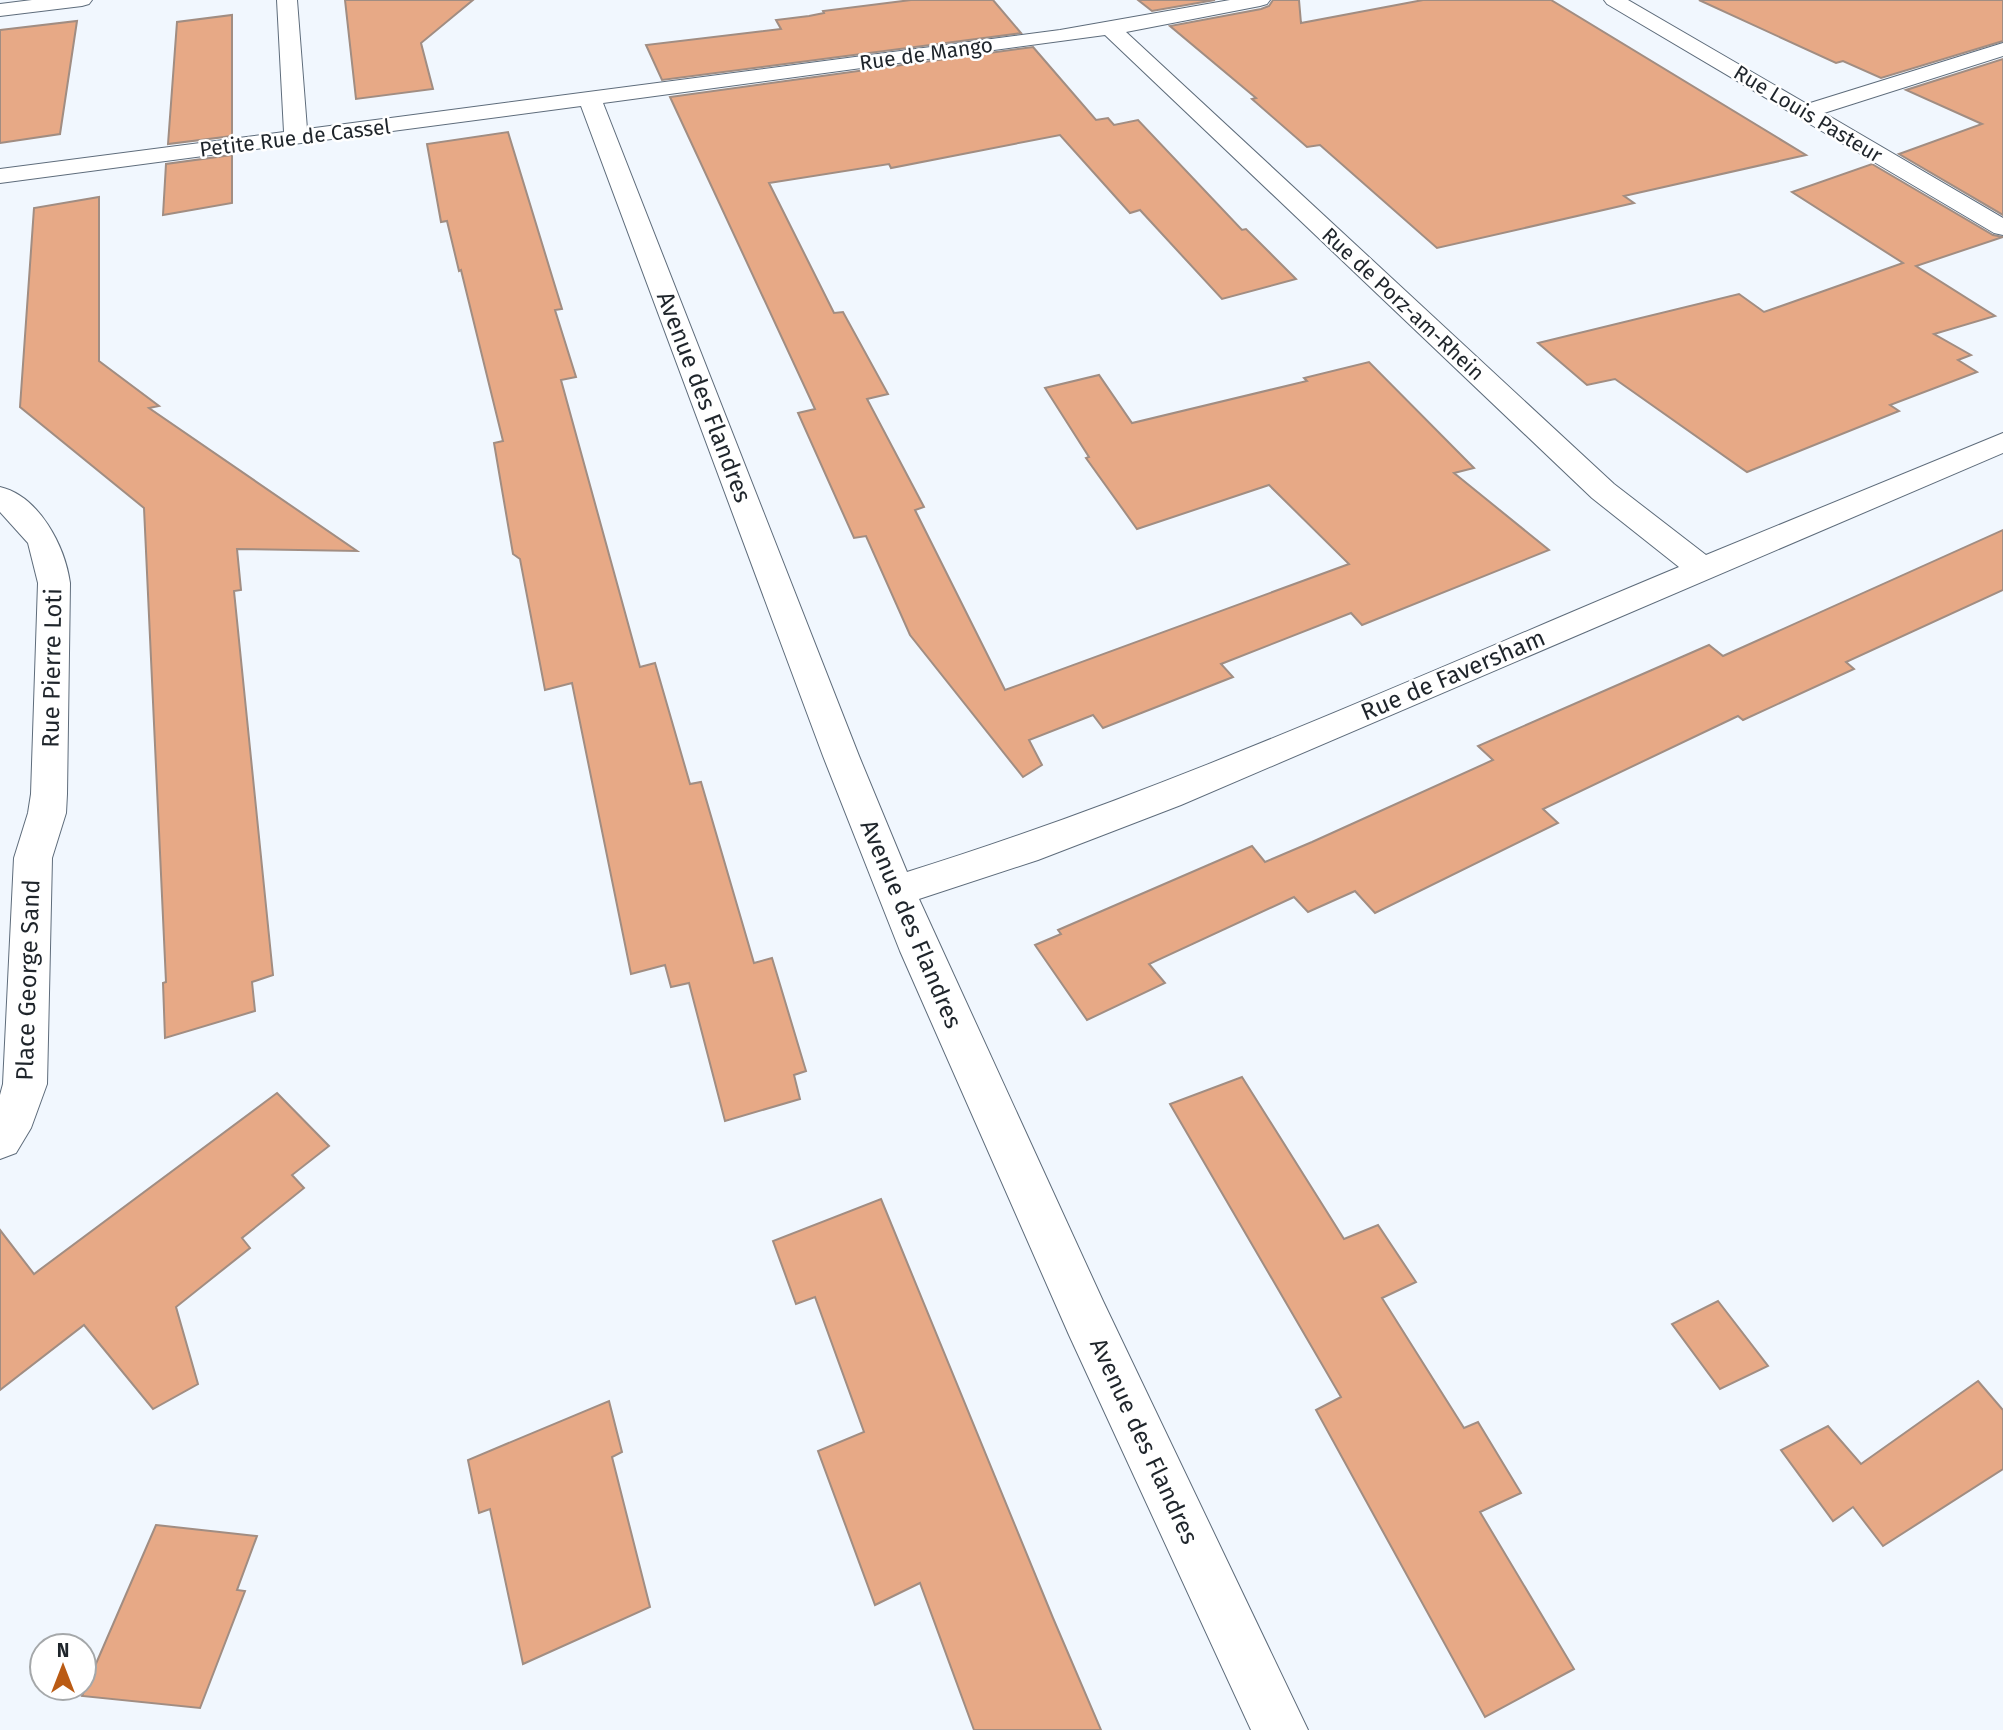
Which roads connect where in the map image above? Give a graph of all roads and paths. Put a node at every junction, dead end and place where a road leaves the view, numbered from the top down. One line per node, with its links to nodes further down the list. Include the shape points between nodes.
1 (82, 0): 5 (street)
2 (287, 0): 10 (street)
3 (1260, 0): 6 (street, Rue de Mango)
4 (1614, 0): 9 (street, Rue Louis Pasteur)
5 (0, 10)
6 (1111, 29): 8 (street, Rue de Mango); 15 (street, Rue de Porz-am-Rhein, via 1595,484)
7 (2003, 49): 9 (street)
8 (590, 99): 10 (street, Petite Rue de Cassel); 17 (street, Avenue des Flandres)
9 (1805, 112): 12 (street, Rue Louis Pasteur)
10 (296, 138): 11 (street, Petite Rue de Cassel)
11 (0, 176)
12 (2003, 228)
13 (2003, 442): 15 (street, Rue de Faversham)
14 (0, 496): 16 (street, Rue Pierre Loti, via 40,534 52,563 47,813)
15 (1703, 569): 17 (street, Rue de Faversham, via 1168,795 1050,841)
16 (16, 862): 18 (street, Place George Sand, via 25,1084 16,1114)
17 (896, 891): 19 (street, Avenue des Flandres, via 981,1088)
18 (0, 1139)
19 (1280, 1730)

